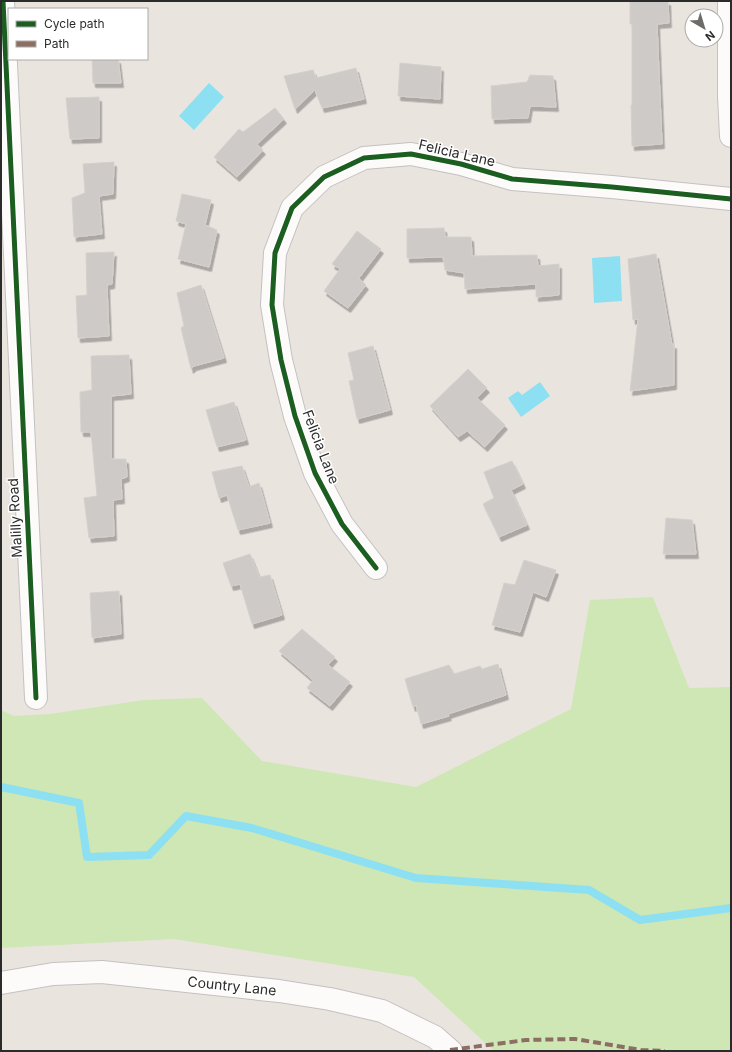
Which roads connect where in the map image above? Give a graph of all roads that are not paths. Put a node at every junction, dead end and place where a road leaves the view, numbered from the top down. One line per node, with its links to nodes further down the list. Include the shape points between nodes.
1 (3, 1): 6 (street, Malilly Road)
2 (729, 1): 3 (street)
3 (731, 136)
4 (731, 199): 5 (street, Felicia Lane, via 512,179 460,164 410,154 364,158 337,170 324,177 292,208 275,253 272,305 281,360 295,416 315,473 342,524)
5 (376, 568)
6 (36, 698)
7 (1, 983): 8 (street, Country Lane, via 53,974 102,972 279,991 382,1011 435,1037)
8 (451, 1051)

